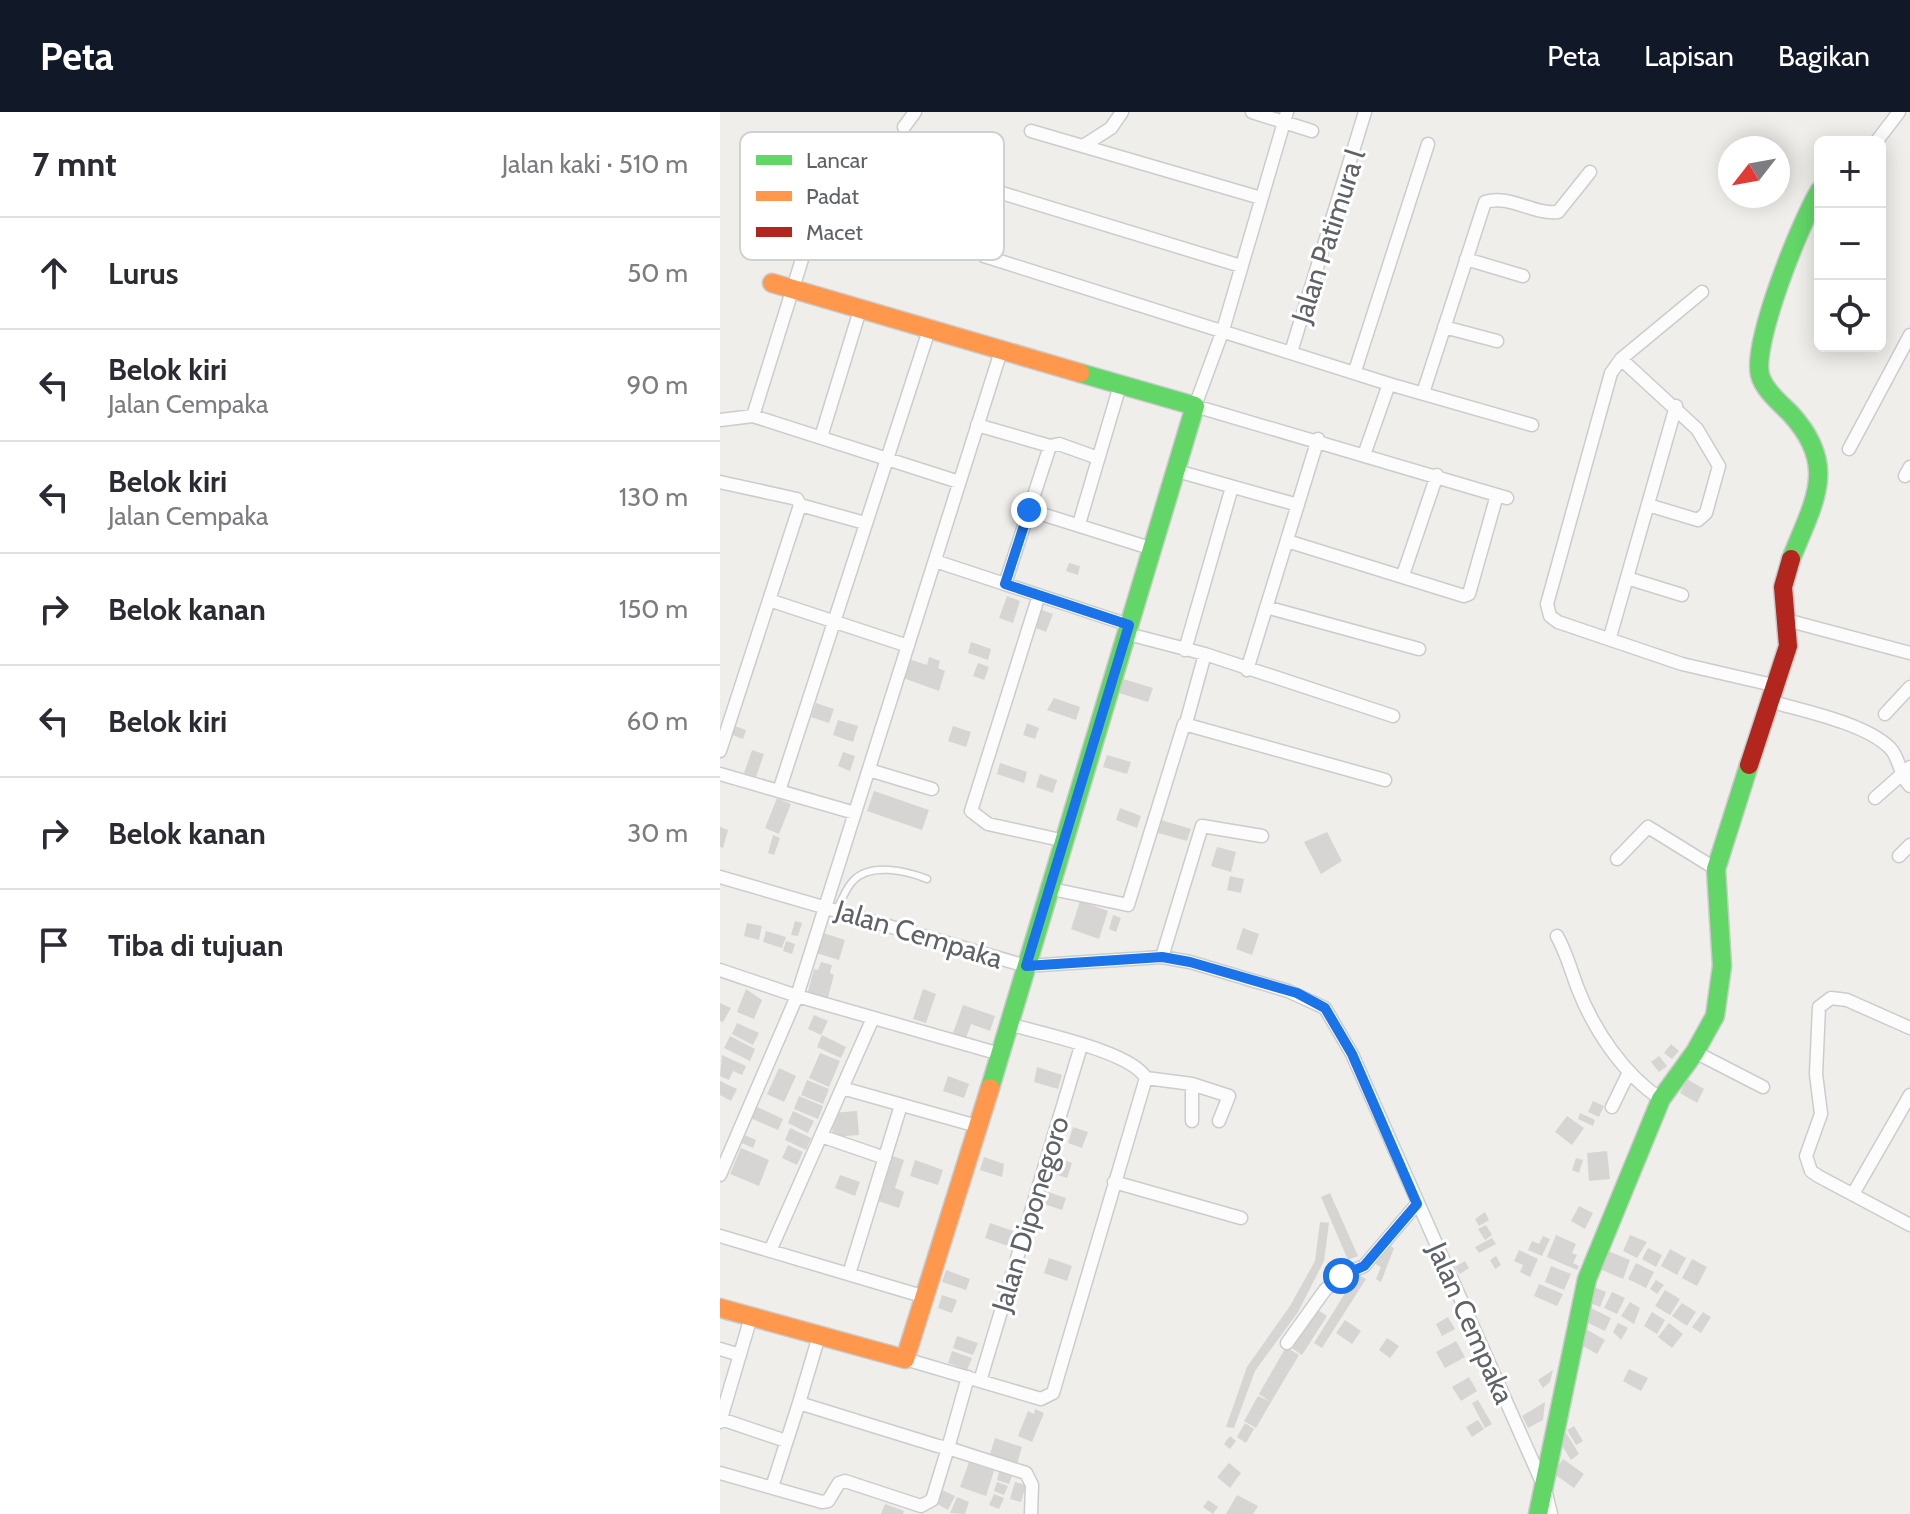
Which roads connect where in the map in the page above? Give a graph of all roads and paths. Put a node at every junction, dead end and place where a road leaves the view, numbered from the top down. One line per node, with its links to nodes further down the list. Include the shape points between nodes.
1 (915, 112): 7 (street)
2 (1122, 112): 12 (street, via 1111,128)
3 (1252, 112): 6 (street)
4 (1899, 112): 10 (street)
5 (1365, 116): 32 (street, Jalan Patimura l)
6 (1285, 117): 9 (street); 15 (street)
7 (904, 127)
8 (1031, 131): 12 (street)
9 (1312, 131)
10 (1881, 136)
11 (1428, 144): 34 (street)
12 (1083, 146): 15 (street)
13 (1590, 172): 17 (street, via 1558,212 1487,200)
14 (1005, 194): 20 (street)
15 (1261, 198): 20 (street)
16 (1814, 200): 72 (street, via 1761,336 1756,364 1761,380 1819,457 1816,490 1783,583)
17 (1466, 259): 21 (street); 27 (street)
18 (803, 260): 23 (street)
19 (997, 260): 28 (street)
20 (1241, 266): 28 (street)
21 (1523, 276)
22 (772, 283): 23 (street)
23 (795, 290): 25 (street); 40 (street)
24 (1702, 292): 33 (street)
25 (861, 307): 26 (street); 44 (street)
26 (930, 327): 31 (street); 49 (street)
27 (1444, 327): 30 (street); 37 (street)
28 (1223, 330): 32 (street); 38 (street)
29 (1910, 335): 47 (street)
30 (1497, 341)
31 (1002, 348): 35 (street); 42 (street)
32 (1291, 352): 34 (street)
33 (1621, 359): 39 (street); 75 (street, via 1611,373 1547,604 1558,622)
34 (1355, 371): 36 (street)
35 (1121, 382): 38 (street); 50 (street)
36 (1389, 384): 37 (street); 48 (street)
37 (1423, 393): 43 (street)
38 (1195, 406): 45 (street); 51 (street)
39 (1676, 406): 58 (street); 58 (street, via 1718,460 1706,513 1693,521)
40 (753, 416): 41 (street); 44 (street)
41 (720, 420)
42 (977, 425): 46 (street); 54 (street)
43 (1532, 425)
44 (821, 437): 49 (street)
45 (1318, 439): 48 (street); 57 (street)
46 (1050, 446): 50 (street, via 1059,444); 59 (street)
47 (1849, 449)
48 (1364, 455): 52 (street)
49 (885, 458): 54 (street); 60 (street)
50 (1098, 458): 61 (street)
51 (1177, 471): 55 (street); 63 (street)
52 (1437, 475): 65 (street); 65 (street, via 1502,496 1469,594)
53 (720, 482): 56 (street, via 797,499)
54 (959, 482): 64 (street)
55 (1232, 487): 57 (street); 78 (street)
56 (800, 505): 60 (street); 70 (street)
57 (1298, 505): 62 (street)
58 (1648, 505): 66 (street)
59 (1029, 510): 61 (street); 67 (street)
60 (865, 523): 73 (street)
61 (1079, 524): 63 (street)
62 (1287, 541): 65 (street); 71 (street)
63 (1153, 549): 74 (street)
64 (935, 561): 67 (street); 76 (street)
65 (1403, 575)
66 (1627, 578): 69 (street); 75 (street)
67 (1005, 584): 68 (street)
68 (1039, 595): 74 (street); 97 (street, via 971,811 988,824)
69 (1682, 595)
70 (769, 600): 73 (street); 87 (street)
71 (1266, 607): 77 (street); 81 (street)
72 (1790, 621): 79 (street); 83 (street)
73 (832, 623): 76 (street); 93 (street)
74 (1128, 629): 78 (street); 97 (street)
75 (1610, 637): 83 (street)
76 (908, 646): 88 (street)
77 (1419, 649)
78 (1185, 650): 80 (street)
79 (1910, 653)
80 (1205, 654): 81 (street); 86 (street)
81 (1247, 670): 85 (street)
82 (1910, 687): 84 (street)
83 (1773, 693): 90 (street, via 1878,740 1892,749); 101 (street)
84 (1885, 714)
85 (1393, 716)
86 (1186, 723): 91 (street); 104 (street, via 1128,905)
87 (720, 751)
88 (869, 770): 92 (street); 95 (street)
89 (720, 774): 93 (street)
90 (1907, 776): 94 (street)
91 (1385, 780)
92 (932, 789)
93 (779, 791): 95 (street)
94 (1875, 798)
95 (855, 813): 105 (street)
96 (1262, 836): 107 (street, via 1202,826)
97 (1065, 841): 104 (street)
98 (1910, 845): 99 (street)
99 (1899, 856)
100 (1617, 859): 101 (street, via 1648,827)
101 (1716, 869): 115 (street, via 1719,996 1715,1016)
102 (720, 877): 105 (street, Jalan Cempaka)
103 (927, 879): 105 (lane, via 873,871 853,881)
104 (1052, 889): 108 (street)
105 (832, 907): 108 (street, Jalan Cempaka); 110 (street)
106 (1557, 936): 117 (street, via 1579,992)
107 (1162, 957): 108 (street, Jalan Cempaka); 134 (street, Jalan Cempaka, via 1297,993 1325,1008 1352,1054)
108 (1026, 966): 112 (street)
109 (722, 975): 110 (street)
110 (797, 996): 111 (street); 131 (street)
111 (873, 1018): 116 (street); 121 (street)
112 (1009, 1024): 114 (street); 116 (street)
113 (1910, 1028): 133 (street, via 1847,1000 1831,998 1819,1007 1816,1074 1822,1105 1806,1156 1818,1176)
114 (1081, 1046): 118 (street, via 1129,1064); 148 (street, Jalan Diponegoro)
115 (1695, 1052): 120 (street); 123 (street)
116 (1000, 1054): 128 (street)
117 (1629, 1072): 123 (street); 125 (street)
118 (1146, 1078): 119 (street); 132 (street)
119 (1192, 1084): 126 (street); 127 (street, via 1229,1096)
120 (1763, 1087)
121 (842, 1088): 124 (street); 129 (street)
122 (1910, 1095): 133 (street)
123 (1661, 1099): 155 (street, via 1587,1279)
124 (901, 1105): 128 (street); 130 (street)
125 (1612, 1107)
126 (1192, 1121)
127 (1219, 1121)
128 (977, 1126): 140 (street)
129 (821, 1136): 130 (street); 138 (street)
130 (885, 1158): 139 (street)
131 (720, 1175)
132 (1114, 1182): 135 (street); 148 (street, via 1053,1393 1041,1399)
133 (1853, 1194): 136 (street)
134 (1417, 1204): 144 (street, via 1364,1266 1325,1290); 155 (street, Jalan Cempaka)
135 (1241, 1218)
136 (1910, 1225)
137 (720, 1236): 138 (street)
138 (770, 1251): 139 (street)
139 (849, 1274): 140 (street)
140 (922, 1296): 147 (street)
141 (720, 1308): 142 (street)
142 (751, 1317): 143 (street); 146 (street)
143 (819, 1336): 147 (street); 149 (street)
144 (1287, 1343)
145 (720, 1349): 146 (street)
146 (740, 1355): 150 (street)
147 (905, 1359): 148 (street)
148 (974, 1379): 152 (street, Jalan Diponegoro)
149 (799, 1403): 151 (street); 152 (street)
150 (720, 1421): 151 (street)
151 (786, 1441): 154 (street)
152 (948, 1448): 154 (street, Jalan Diponegoro, via 926,1505 845,1481 822,1502); 156 (street, via 1026,1473 1032,1485)
153 (720, 1473): 154 (street)
154 (772, 1487)
155 (1545, 1489): 157 (street); 158 (street, Jalan Cempaka)
156 (1031, 1514)
157 (1538, 1514)
158 (1551, 1514)

